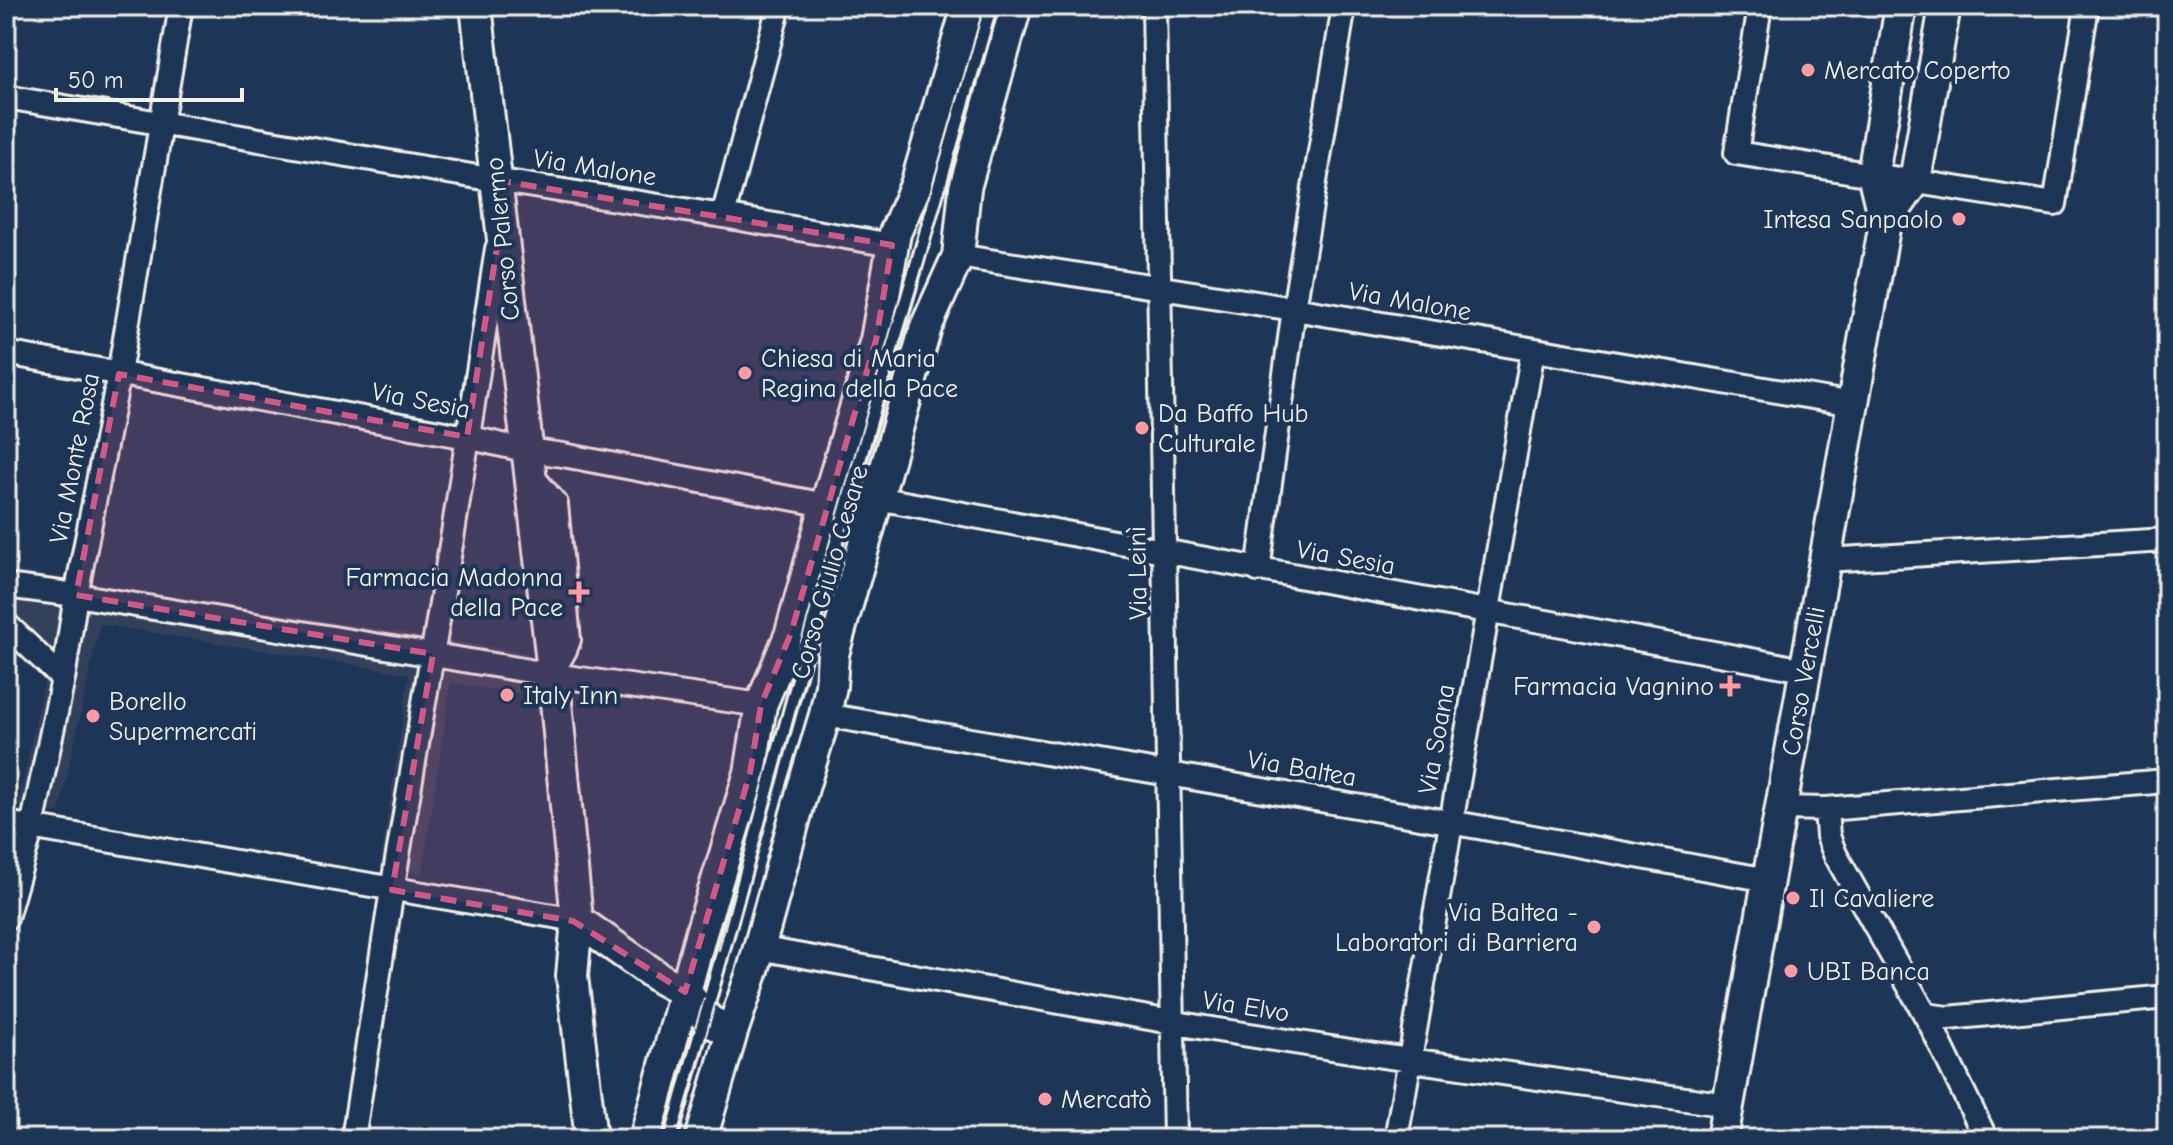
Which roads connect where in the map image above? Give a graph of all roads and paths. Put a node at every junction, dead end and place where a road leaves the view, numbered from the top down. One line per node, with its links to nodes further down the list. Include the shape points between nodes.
1 (181, 6): 14 (street, Via Monte Rosa)
2 (476, 6): 16 (main road, Corso Palermo)
3 (779, 6): 18 (street)
4 (968, 6): 21 (main road, Corso Giulio Cesare, via 916,185)
5 (991, 6): 62 (lane, Corso Giulio Cesare)
6 (1016, 6): 22 (main road, Corso Giulio Cesare, via 965,188)
7 (1154, 6): 23 (street, Via Leinì)
8 (1344, 6): 24 (street)
9 (1760, 6): 15 (street, via 1736,153)
10 (1901, 6): 15 (main road, Corso Vercelli)
11 (1945, 6): 17 (main road, Corso Vercelli)
12 (2087, 6): 17 (street, via 2055,204)
13 (6, 97): 14 (street, Via Malone)
14 (161, 123): 16 (street, Via Malone); 27 (street, Via Monte Rosa)
15 (1873, 174): 17 (street); 19 (main road, Corso Vercelli)
16 (495, 180): 18 (street, Via Malone); 20 (main road, Corso Palermo)
17 (1915, 181): 19 (main road, Corso Vercelli)
18 (723, 216): 21 (street, Via Malone)
19 (1885, 223): 28 (main road, Corso Vercelli)
20 (500, 228): 29 (street); 30 (main road, Corso Palermo)
21 (892, 245): 32 (main road, Corso Giulio Cesare, via 876,340)
22 (958, 256): 23 (street, Via Malone); 31 (main road, Corso Giulio Cesare, via 926,327)
23 (1159, 288): 24 (street, Via Malone); 34 (street, Via Leinì)
24 (1294, 309): 25 (street, Via Malone); 36 (street)
25 (1533, 350): 28 (street, Via Malone); 39 (street, Via Soana)
26 (6, 353): 27 (street, Via Sesia)
27 (119, 374): 29 (street, Via Sesia); 38 (street, Via Monte Rosa)
28 (1853, 404): 35 (main road, Corso Vercelli)
29 (467, 437): 30 (street, Via Sesia); 41 (street)
30 (527, 461): 32 (street, Via Sesia, via 563,455); 43 (main road, Corso Palermo)
31 (877, 498): 34 (street, Via Sesia); 46 (main road, Corso Giulio Cesare, via 833,654)
32 (826, 505): 45 (main road, Corso Giulio Cesare, via 791,633)
33 (2167, 540): 35 (street)
34 (1165, 551): 36 (street, Via Sesia); 47 (street, Via Leinì)
35 (1825, 560): 42 (main road, Corso Vercelli)
36 (1258, 570): 39 (street, Via Sesia)
37 (6, 586): 38 (street)
38 (76, 595): 41 (street); 44 (street, Via Monte Rosa)
39 (1489, 611): 42 (street, Via Sesia); 51 (street, Via Soana)
40 (6, 624): 44 (street)
41 (433, 654): 43 (street); 55 (street)
42 (1805, 670): 49 (main road, Corso Vercelli)
43 (553, 673): 45 (street); 57 (main road, Corso Palermo)
44 (63, 679): 53 (street, Via Monte Rosa)
45 (761, 705): 59 (main road, Corso Giulio Cesare, via 750,773)
46 (825, 715): 47 (street, Via Baltea); 58 (main road, Corso Giulio Cesare)
47 (1169, 773): 51 (street, Via Baltea); 63 (street, Via Leinì)
48 (2167, 781): 50 (street)
49 (1781, 808): 50 (street); 54 (main road, Corso Vercelli)
50 (1826, 809): 61 (street, via 1835,854)
51 (1450, 822): 54 (street, Via Baltea); 65 (street, Via Soana)
52 (6, 823): 53 (street)
53 (32, 827): 55 (street); 56 (street, Via Monte Rosa)
54 (1768, 880): 66 (main road, Corso Vercelli)
55 (392, 890): 57 (street); 67 (street)
56 (6, 918)
57 (577, 920): 59 (main road); 68 (main road, Corso Palermo, via 572,976)
58 (758, 948): 63 (street, Via Elvo); 64 (main road, Corso Giulio Cesare)
59 (685, 992): 62 (main road); 69 (main road, Corso Giulio Cesare)
60 (2167, 997): 61 (street, via 1948,1018)
61 (1926, 1015): 75 (street)
62 (705, 1016): 64 (main road); 70 (lane, Corso Giulio Cesare)
63 (1173, 1022): 65 (street, Via Elvo); 72 (street, Via Leinì)
64 (732, 1032): 71 (main road, Corso Giulio Cesare)
65 (1408, 1059): 66 (street, Via Elvo); 73 (street, Via Soana)
66 (1728, 1105): 74 (main road, Corso Vercelli)
67 (353, 1139)
68 (591, 1139)
69 (645, 1139)
70 (671, 1139)
71 (701, 1139)
72 (1175, 1139)
73 (1396, 1139)
74 (1722, 1139)
75 (1986, 1139)

